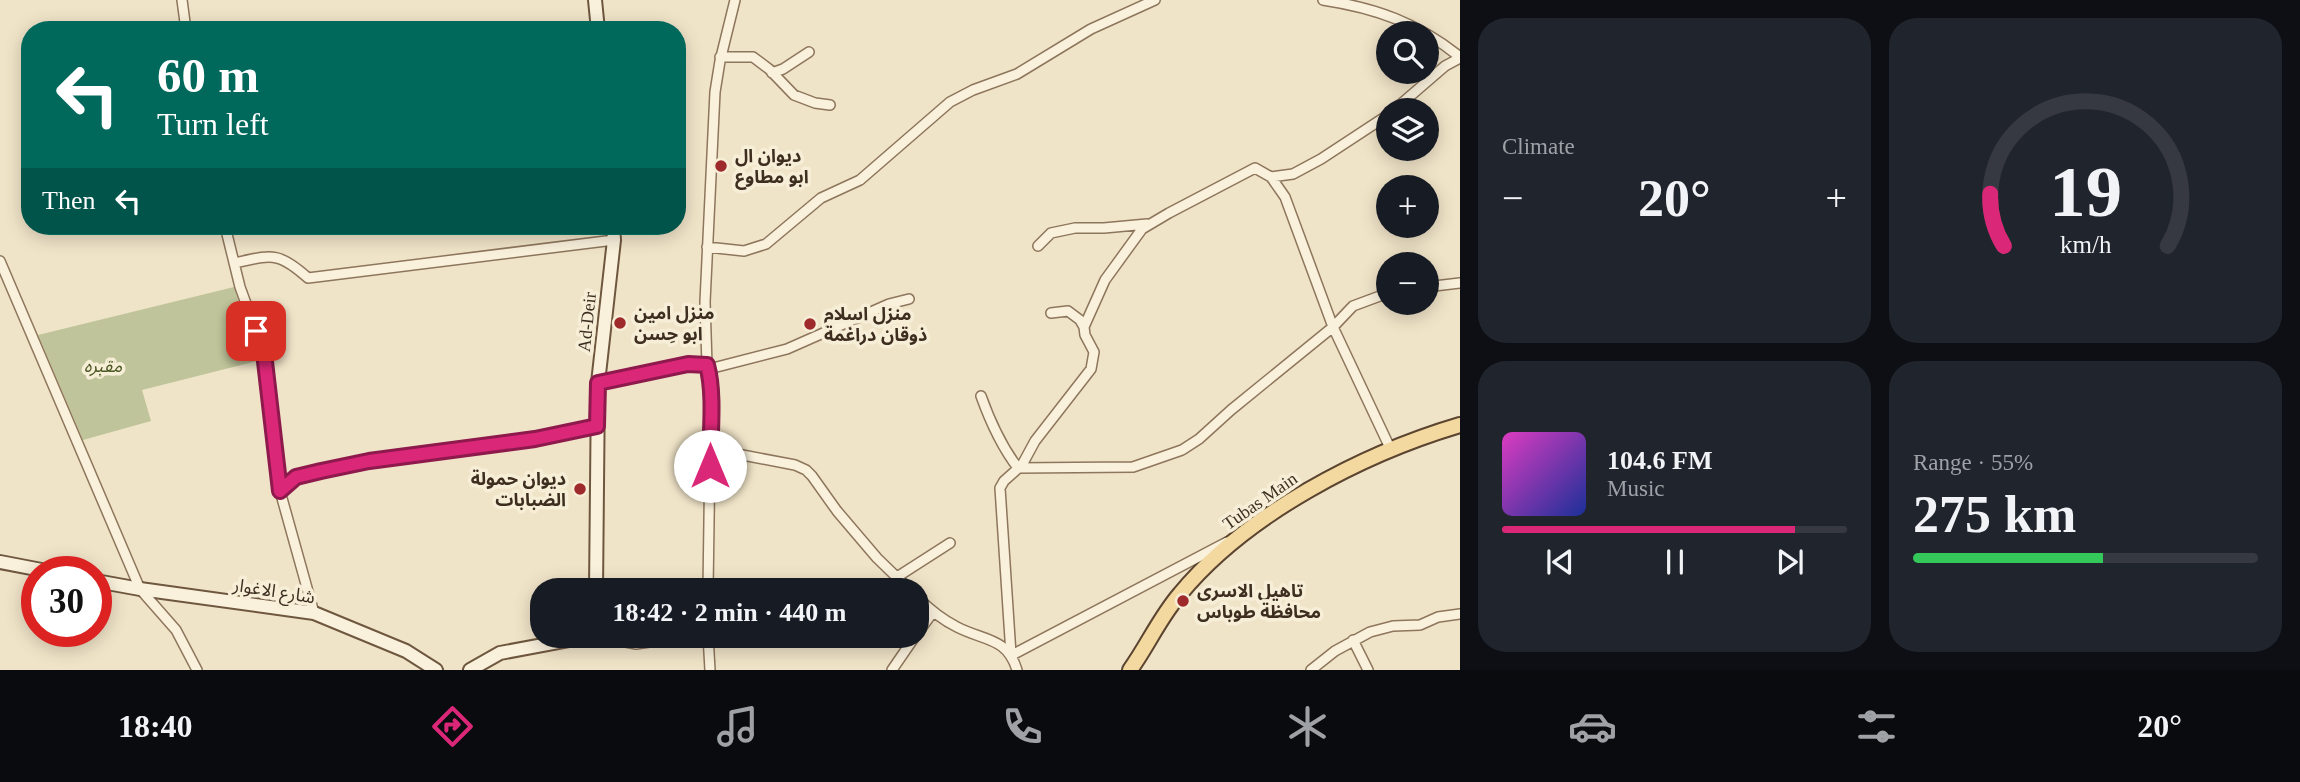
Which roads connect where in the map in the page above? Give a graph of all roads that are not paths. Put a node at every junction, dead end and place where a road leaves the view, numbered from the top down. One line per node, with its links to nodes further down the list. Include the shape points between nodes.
1 (182, 0): 7 (street)
2 (595, 0): 8 (street)
3 (736, 0): 10 (street)
4 (1155, 0): 22 (street, via 1091,29 1017,74 950,102 860,180 821,198 766,244 744,251)
5 (1323, 0): 6 (street)
6 (1362, 3): 11 (street, via 1432,35)
7 (185, 21)
8 (597, 21)
9 (809, 52): 12 (street)
10 (720, 57): 12 (street, via 753,57); 22 (street)
11 (1460, 58): 13 (street)
12 (772, 73): 14 (street, via 794,95)
13 (1408, 98)
14 (830, 105)
15 (1376, 123): 16 (street, via 1303,169)
16 (1271, 177): 17 (street, via 1255,168); 31 (street, via 1285,197)
17 (1149, 224): 21 (street, via 1075,228 1051,233); 30 (street, via 1105,280)
18 (227, 235): 24 (street)
19 (614, 235): 20 (street, Ad-Deir)
20 (614, 240): 24 (street, via 308,278 288,261 268,255); 33 (street, Ad-Deir)
21 (1038, 246)
22 (707, 247): 32 (street)
23 (0, 261): 49 (street)
24 (234, 263): 40 (street, via 264,353)
25 (1460, 283): 26 (street)
26 (1439, 285)
27 (1376, 297): 31 (street, via 1353,306)
28 (909, 299): 32 (street, via 787,349)
29 (1051, 313): 30 (street, via 1068,311)
30 (1084, 327): 39 (street, via 1094,352 1091,369)
31 (1333, 327): 38 (street); 39 (street, via 1182,450 1133,467)
32 (708, 367): 33 (street, via 688,364); 37 (street)
33 (598, 383): 36 (street, Ad-Deir)
34 (981, 396): 39 (street, via 990,422)
35 (1460, 425): 38 (main road, Tubas Main)
36 (597, 426): 40 (street, via 369,461 296,477); 46 (street, Ad-Deir)
37 (710, 449): 45 (street, via 806,470); 47 (street)
38 (1391, 450): 41 (main road, Tubas Main, via 1314,487)
39 (1018, 468): 59 (street, via 1004,481 999,496)
40 (280, 491): 52 (street)
41 (1252, 529): 59 (street); 66 (main road, Tubas Main, via 1181,593)
42 (950, 542): 45 (street)
43 (0, 562): 44 (street)
44 (21, 566)
45 (897, 577)
46 (596, 578)
47 (708, 578)
48 (112, 584): 49 (street, شارع الاغوار)
49 (140, 589): 52 (street, شارع الاغوار); 60 (street, via 176,630)
50 (929, 608): 51 (street)
51 (933, 612): 54 (street); 59 (street, via 964,631 1003,645)
52 (314, 613): 61 (street, شارع الاغوار, via 406,651)
53 (1460, 614): 55 (street, via 1420,625 1381,628)
54 (929, 618)
55 (1353, 640): 67 (street); 68 (street)
56 (530, 647): 62 (street, via 500,653)
57 (709, 648): 63 (street)
58 (908, 648): 64 (street)
59 (1011, 655): 65 (street)
60 (197, 670)
61 (436, 670)
62 (470, 670)
63 (710, 670)
64 (892, 670)
65 (1017, 670)
66 (1130, 670)
67 (1311, 670)
68 (1368, 670)

